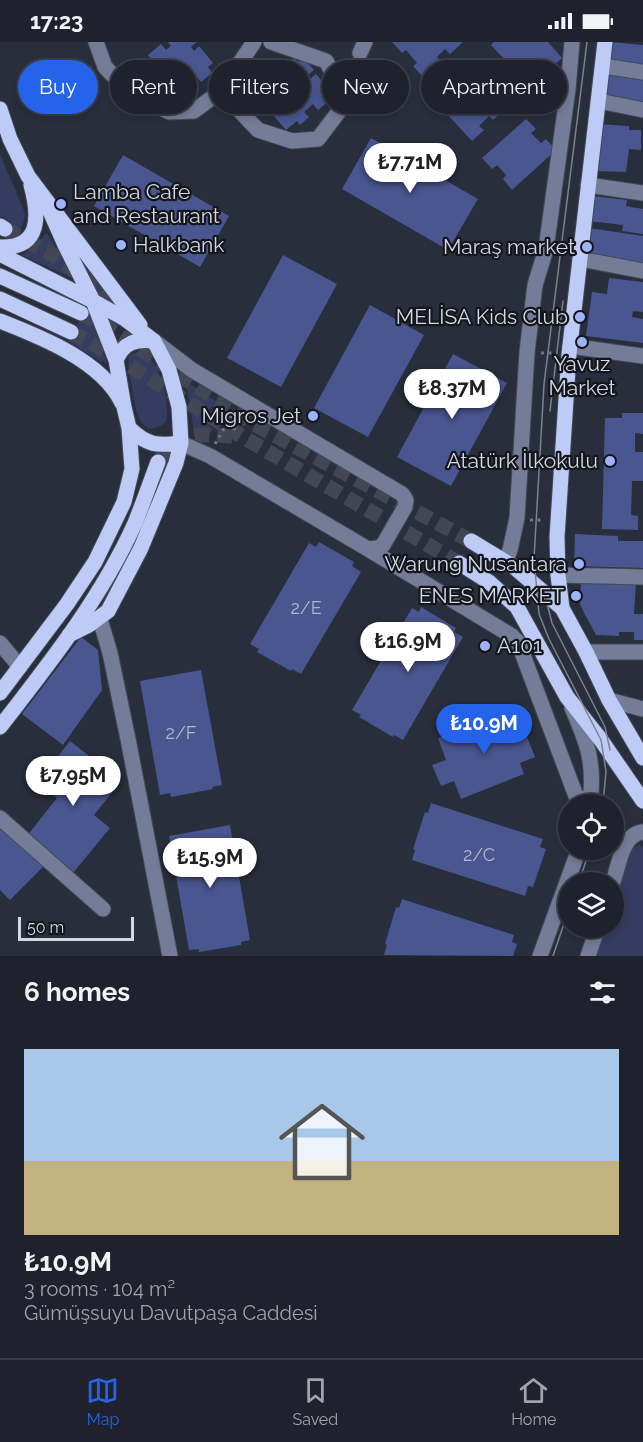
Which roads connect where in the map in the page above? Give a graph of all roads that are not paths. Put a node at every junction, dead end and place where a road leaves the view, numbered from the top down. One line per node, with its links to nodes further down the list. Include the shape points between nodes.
1 (96, 42): 9 (street, via 105,67 129,92 169,112 194,111)
2 (254, 42): 6 (street)
3 (271, 42): 13 (street, via 326,61 340,87 340,110 318,139 292,141 258,130)
4 (572, 42): 38 (street, via 546,249 535,285 516,518)
5 (605, 42): 7 (main road)
6 (242, 60)
7 (603, 66): 8 (street); 10 (main road)
8 (643, 72)
9 (209, 99)
10 (599, 101): 12 (street); 15 (main road)
11 (0, 109): 14 (main road)
12 (643, 110)
13 (242, 114)
14 (28, 176): 17 (main road); 18 (main road, via 37,218 35,227 24,242)
15 (588, 185): 16 (street); 20 (main road)
16 (643, 193)
17 (45, 200): 24 (main road); 28 (main road)
18 (0, 247)
19 (0, 254): 24 (main road)
20 (580, 259): 21 (street); 29 (main road)
21 (643, 271)
22 (0, 276): 25 (main road)
23 (0, 299): 27 (main road)
24 (93, 300): 28 (main road); 31 (main road)
25 (81, 313)
26 (0, 321): 32 (main road, via 74,356 104,378)
27 (70, 332)
28 (154, 341): 31 (main road, via 130,342); 34 (main road, via 169,370 179,407); 37 (street, via 192,370 402,494 405,507 383,545)
29 (570, 350): 30 (street); 40 (main road)
30 (643, 356)
31 (116, 360): 32 (main road)
32 (124, 407): 33 (main road)
33 (129, 428): 34 (main road, via 152,444); 48 (main road, via 132,469 124,502 95,562)
34 (181, 443): 37 (street); 43 (main road, via 170,481 141,548)
35 (158, 462): 44 (main road, via 134,524)
36 (471, 541): 38 (main road)
37 (368, 549): 55 (street, via 518,642)
38 (505, 562): 42 (main road)
39 (459, 563): 50 (main road, via 518,607)
40 (558, 575): 41 (street); 42 (main road)
41 (643, 577)
42 (562, 608): 46 (main road)
43 (100, 619): 44 (main road); 64 (street, via 128,739)
44 (69, 635): 53 (main road)
45 (0, 643): 48 (street)
46 (586, 652): 47 (street); 51 (main road)
47 (643, 652)
48 (20, 667): 49 (main road)
49 (0, 693)
50 (567, 697): 56 (street, via 591,761); 57 (main road)
51 (609, 700): 52 (street); 54 (main road)
52 (643, 709)
53 (0, 727)
54 (643, 758)
55 (575, 794)
56 (592, 794)
57 (643, 801)
58 (0, 818): 62 (street)
59 (643, 832): 61 (street, via 626,842)
60 (575, 860): 65 (street)
61 (616, 872)
62 (103, 909)
63 (594, 938): 66 (street)
64 (170, 956)
65 (540, 956)
66 (588, 956)

